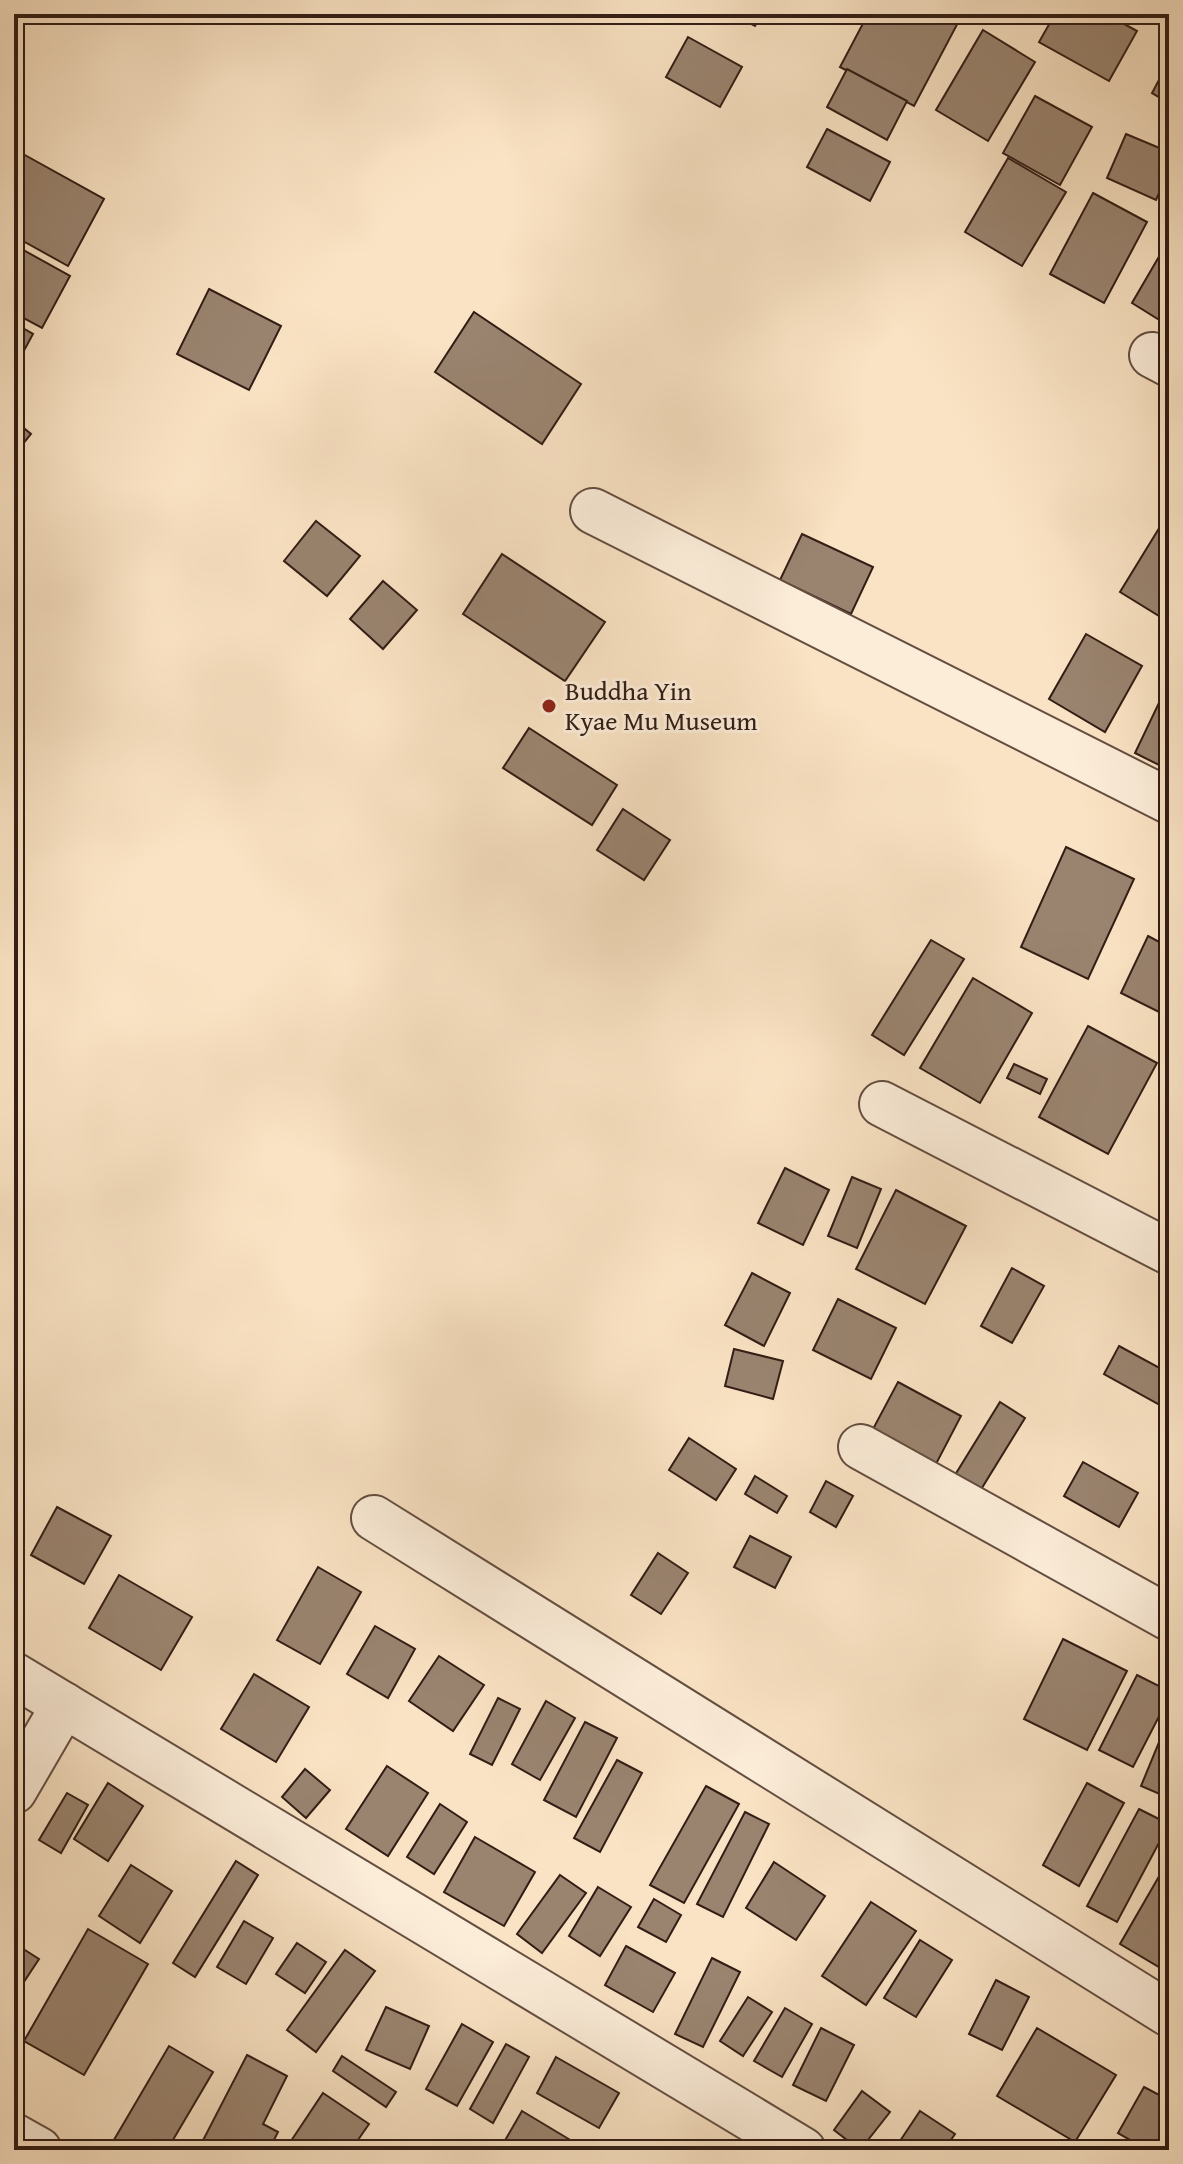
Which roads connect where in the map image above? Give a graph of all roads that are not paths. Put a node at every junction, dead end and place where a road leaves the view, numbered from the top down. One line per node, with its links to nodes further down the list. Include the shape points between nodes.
1 (593, 511): 2 (street)
2 (1169, 801)
3 (882, 1104): 4 (street)
4 (1169, 1252)
5 (861, 1447): 7 (street)
6 (374, 1518): 11 (street)
7 (1169, 1618)
8 (14, 1675): 9 (street)
9 (64, 1705): 10 (street); 14 (street)
10 (14, 1791)
11 (1169, 2014)
12 (14, 2136): 13 (street)
13 (39, 2150)
14 (803, 2150)

